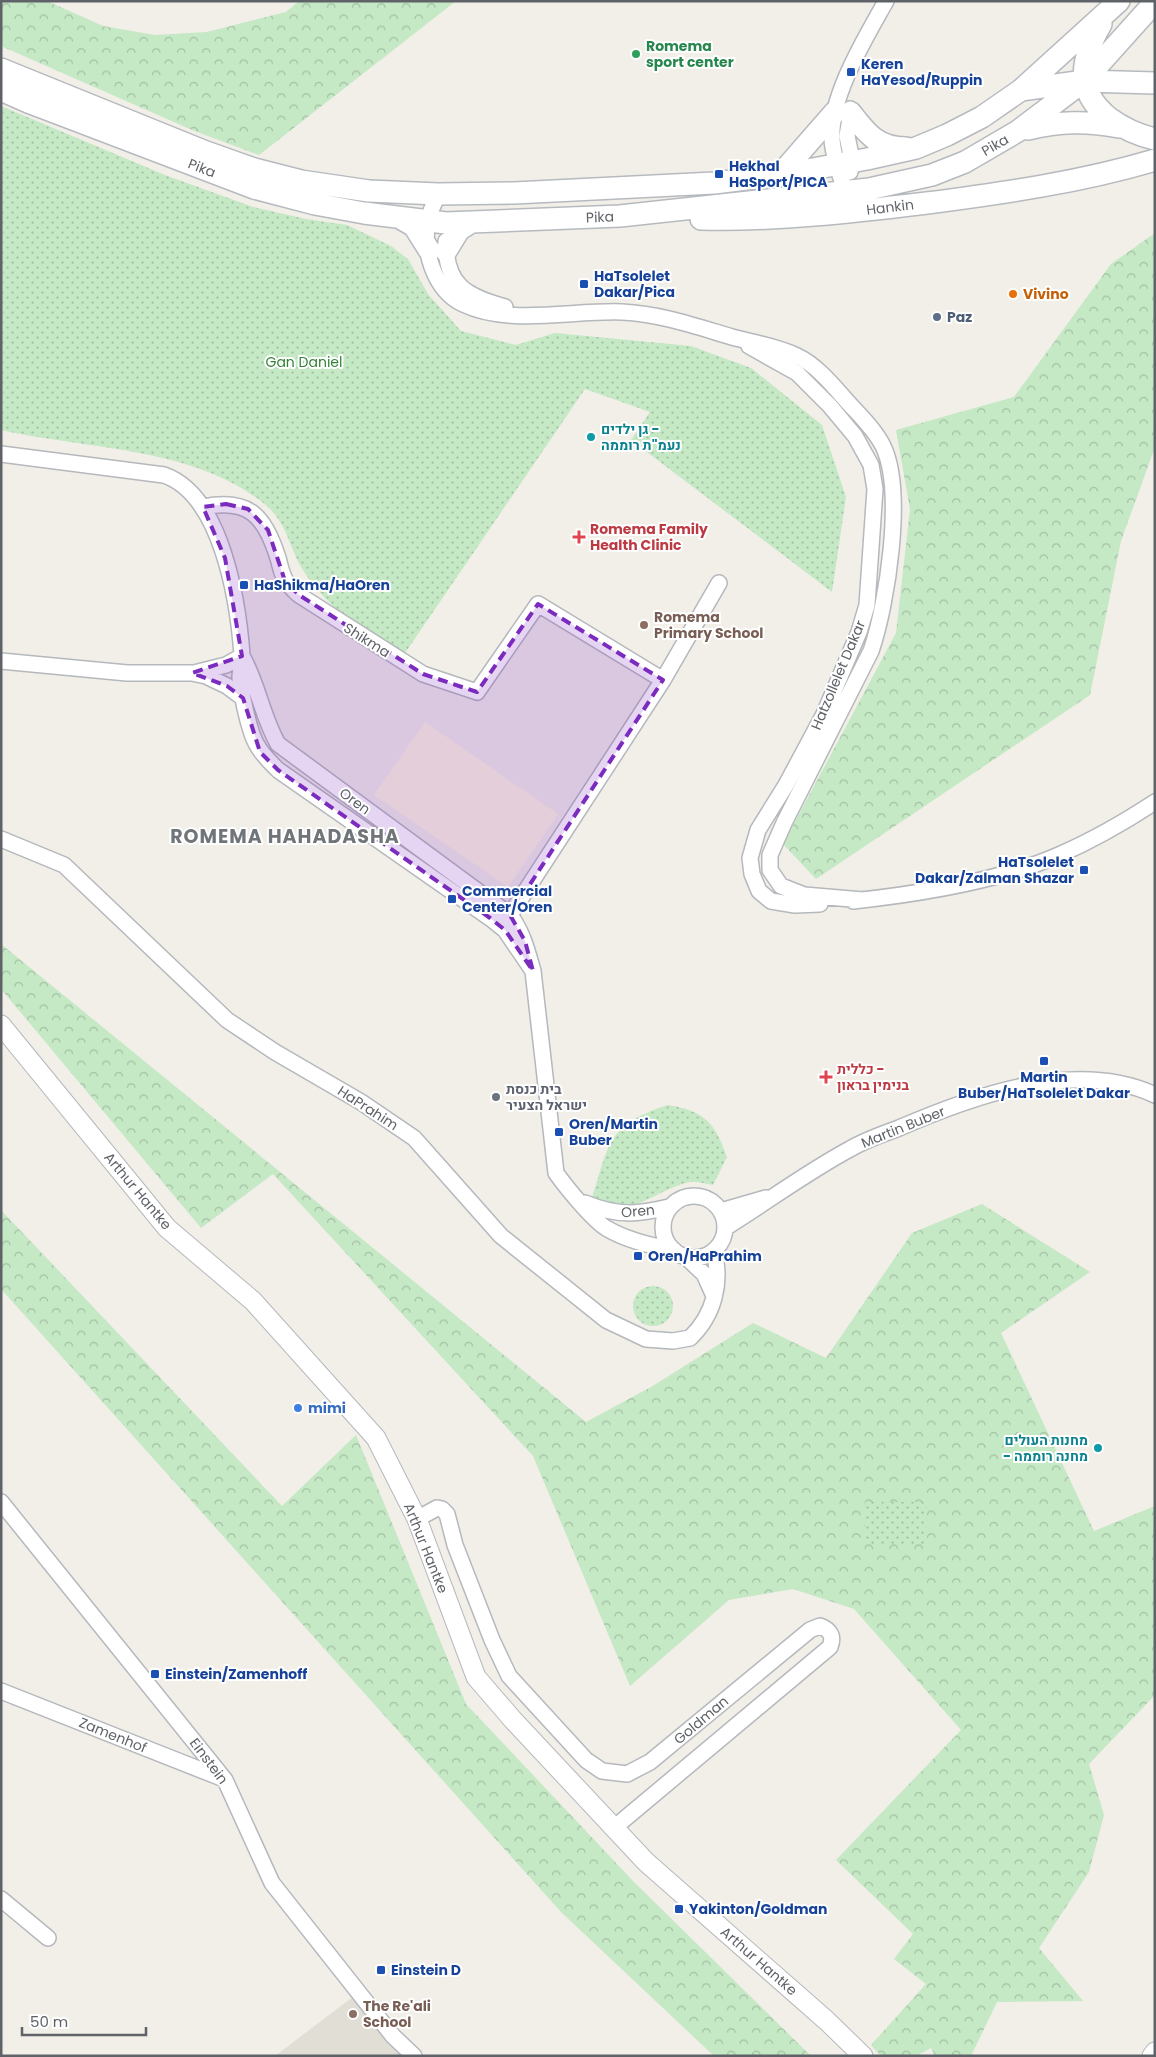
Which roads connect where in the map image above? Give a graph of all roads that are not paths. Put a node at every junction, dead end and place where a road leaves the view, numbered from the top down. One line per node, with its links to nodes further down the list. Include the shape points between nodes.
1 (886, 1): 9 (street, via 859,46 842,92)
2 (1155, 2): 5 (main road, Pika)
3 (1114, 5): 5 (main road, via 1088,47); 8 (main road, Pika)
4 (1, 69): 18 (main road, Pika, via 254,169 300,181 369,191)
5 (1084, 81): 6 (main road); 8 (main road); 10 (main road, via 1090,98); 11 (main road, Pika)
6 (1155, 83)
7 (1, 90): 20 (main road, Pika, via 254,188 315,204)
8 (1021, 90): 13 (main road, Pika, via 982,117)
9 (843, 112): 13 (main road, via 881,144); 15 (street, via 847,136); 16 (main road)
10 (1122, 128): 11 (main road, via 1096,122 1071,122); 12 (main road)
11 (1018, 131): 17 (main road, Pika, via 965,162 932,175)
12 (1155, 139)
13 (916, 148): 15 (main road, Pika)
14 (1155, 160): 19 (main road, Hankin, via 1003,193 814,217 729,220)
15 (844, 162): 16 (main road, Pika); 17 (street)
16 (780, 175): 18 (main road, Pika, via 714,183)
17 (845, 191): 19 (main road, Pika)
18 (438, 194): 21 (street, Hatzollelet Dakar)
19 (620, 216): 22 (main road, Pika)
20 (400, 218): 21 (main road, Pika); 23 (main road, via 414,226)
21 (437, 222): 22 (main road, Pika); 23 (street, Hatzollelet Dakar)
22 (470, 223): 23 (main road)
23 (437, 251): 24 (street, Hatzollelet Dakar, via 447,263 456,284 488,302 530,314 622,312 666,318)
24 (733, 337): 35 (street, Hatzollelet Dakar, via 799,356 833,384 883,446 888,466 892,488 891,542 888,584 879,628 871,651 770,855 770,870 781,886 804,895); 35 (street, Hatzollelet Dakar, via 796,373 855,436 871,465 876,490 871,573 859,632 824,714 758,830 750,858 758,891 771,901 822,904)
25 (1, 454): 26 (street, via 164,475 186,487)
26 (203, 507): 28 (street, via 225,558); 31 (street, Shikma, via 226,504 248,508 268,530 285,581 299,595 423,674 477,692 538,604)
27 (719, 583): 31 (street)
28 (242, 656): 30 (street, via 226,665); 32 (street, Oren); 36 (street, Oren, via 253,675 270,730 278,744)
29 (1, 661): 30 (street, via 126,674)
30 (192, 673): 32 (street, via 223,683)
31 (663, 680): 36 (street)
32 (243, 698): 37 (street, Oren, via 252,735 260,752 278,770)
33 (1155, 802): 35 (street, Hatzollelet Dakar, via 1061,854 1014,871 944,888)
34 (1, 839): 48 (street, HaPrahim, via 64,865 227,1020 414,1138 501,1236 606,1320 646,1339 683,1341 690,1338 705,1320 712,1309)
35 (863, 900)
36 (510, 915): 37 (street); 38 (street, Oren, via 525,942)
37 (490, 918): 38 (street, Oren, via 505,930)
38 (533, 971): 42 (street, Oren, via 556,1173)
39 (1, 1025): 50 (street, Arthur Hantke, via 167,1228 252,1301 376,1438)
40 (1155, 1095): 41 (street, Martin Buber, via 1126,1085 1077,1081 1043,1082 999,1092 925,1117 851,1148)
41 (779, 1194): 44 (street, Martin Buber); 45 (street, Martin Buber)
42 (579, 1201): 43 (street, Oren, via 617,1214 643,1214); 47 (street, Oren, via 606,1228)
43 (669, 1207): 44 (street, via 680,1199 693,1196 708,1199); 47 (street, via 662,1226 664,1236)
44 (721, 1211): 45 (street)
45 (726, 1228): 46 (street, via 720,1245)
46 (714, 1251): 47 (street, via 700,1258); 48 (street, HaPrahim, via 718,1273)
47 (680, 1254): 48 (street, via 704,1274)
48 (714, 1296)
49 (1, 1502): 52 (street, Einstein)
50 (417, 1519): 53 (street, Arthur Hantke, via 476,1677); 53 (street, Goldman, via 437,1508 447,1514 455,1545 509,1676 579,1753 602,1771 620,1774 637,1770 810,1630 820,1626 832,1636 830,1647)
51 (1, 1691): 52 (street, Zamenhof)
52 (225, 1780): 57 (street, Einstein, via 272,1883 394,2036)
53 (615, 1827): 58 (street, Arthur Hantke, via 646,1862)
54 (1, 1899): 55 (street)
55 (48, 1938)
56 (1155, 2052): 59 (street)
57 (414, 2056)
58 (863, 2056)
59 (1152, 2056)

